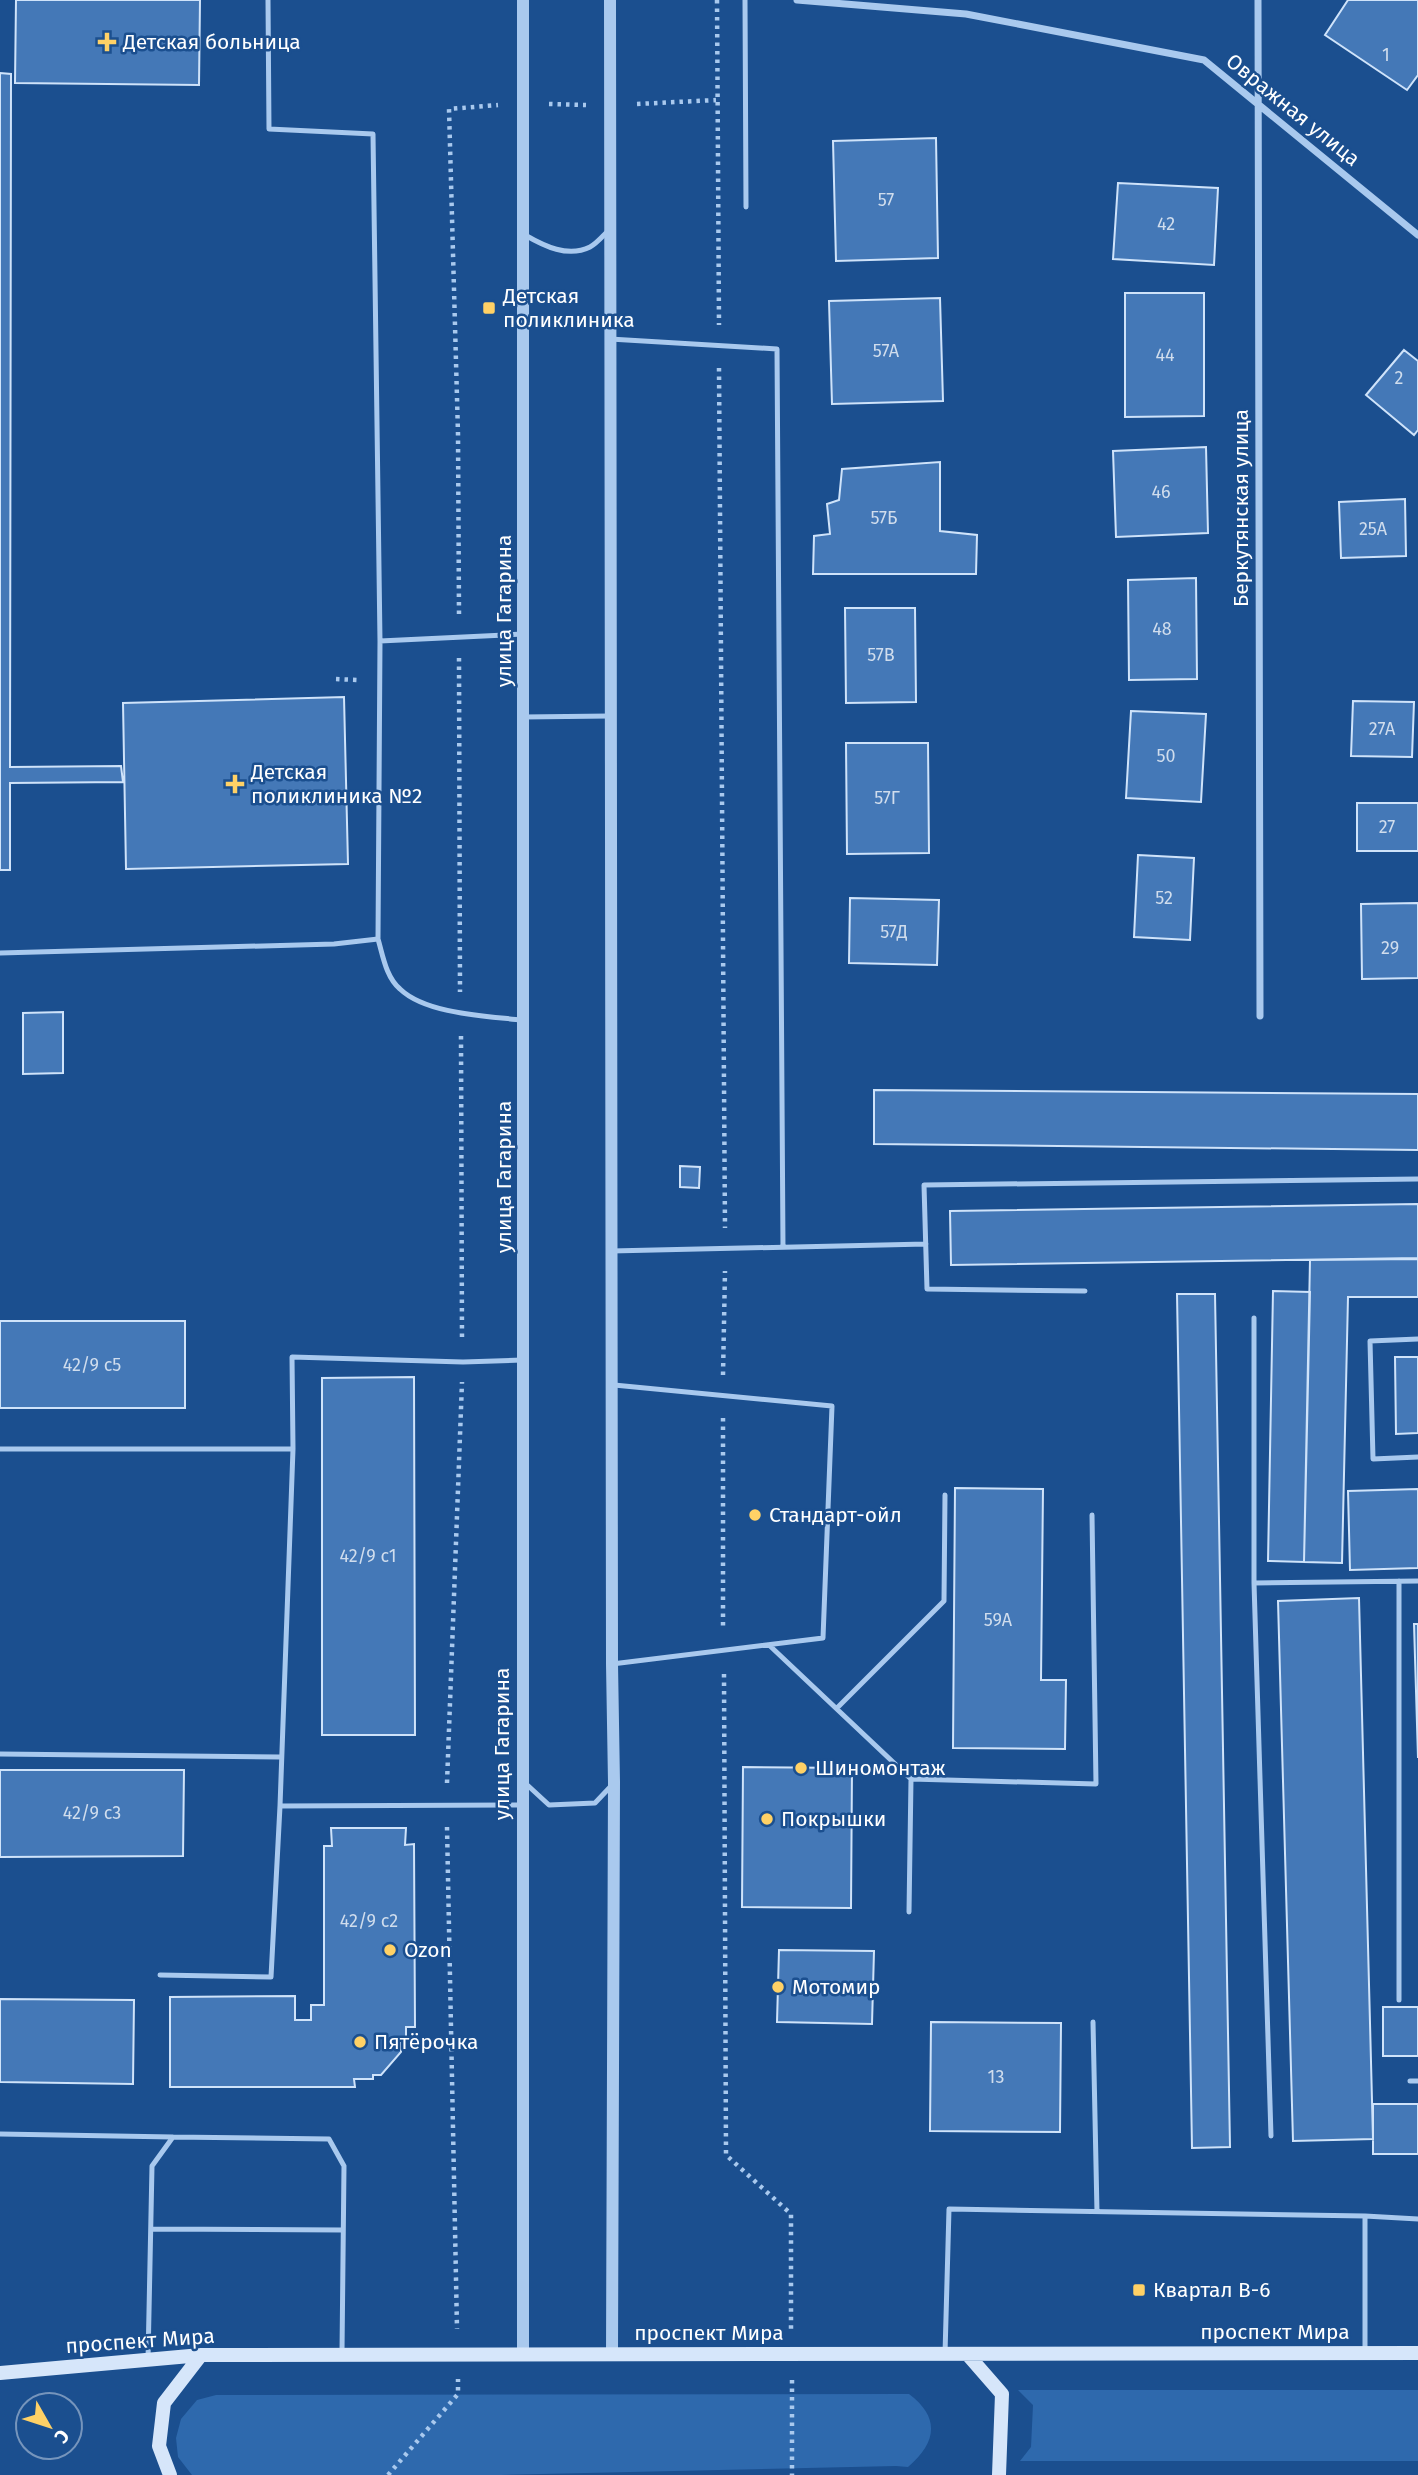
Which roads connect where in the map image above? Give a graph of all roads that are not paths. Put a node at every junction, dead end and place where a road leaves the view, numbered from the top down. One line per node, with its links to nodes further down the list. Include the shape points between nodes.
1 (268, 0): 14 (lane, via 269,130 373,134)
2 (523, 0): 10 (street, улица Гагарина)
3 (610, 0): 9 (street)
4 (745, 0): 8 (lane)
5 (797, 0): 7 (street, Овражная улица, via 966,14 1204,60)
6 (1258, 0): 7 (street, Беркутянская улица)
7 (1258, 104): 11 (street, Овражная улица); 19 (street, Беркутянская улица)
8 (746, 207)
9 (610, 231): 10 (lane, via 589,248 569,251 546,247); 12 (street)
10 (523, 233): 13 (street, улица Гагарина)
11 (1418, 236)
12 (610, 340): 15 (street); 23 (lane, via 777,349)
13 (523, 634): 14 (lane); 16 (street, улица Гагарина)
14 (380, 640): 17 (lane)
15 (610, 716): 16 (lane); 24 (street)
16 (523, 717): 20 (street, улица Гагарина)
17 (378, 939): 18 (lane); 20 (lane, via 387,971 400,990 435,1009)
18 (0, 953)
19 (1260, 1016)
20 (524, 1021): 28 (street, улица Гагарина)
21 (1418, 1179): 22 (lane, via 924,1185)
22 (926, 1244): 23 (lane); 25 (lane, via 928,1289)
23 (783, 1247): 24 (lane)
24 (611, 1251): 29 (street)
25 (1085, 1291)
26 (1255, 1318): 37 (lane)
27 (1418, 1339): 32 (lane, via 1370,1341 1373,1459)
28 (523, 1360): 31 (lane, via 292,1357); 44 (street, улица Гагарина)
29 (611, 1385): 38 (lane, via 832,1406 823,1638); 39 (street)
30 (0, 1449): 31 (lane)
31 (293, 1449): 42 (lane)
32 (1418, 1457)
33 (945, 1494): 40 (lane, via 943,1601)
34 (1092, 1515): 43 (lane, via 1096,1784)
35 (1399, 1581): 36 (lane); 37 (lane); 50 (lane)
36 (1418, 1581)
37 (1254, 1583): 55 (lane)
38 (769, 1645): 39 (lane); 40 (lane)
39 (612, 1664): 45 (street)
40 (837, 1708): 43 (lane)
41 (0, 1754): 42 (lane)
42 (280, 1756): 47 (lane)
43 (911, 1779): 48 (lane)
44 (522, 1780): 45 (lane, via 550,1805 595,1803); 46 (street, улица Гагарина)
45 (614, 1783): 64 (street)
46 (521, 1805): 47 (lane); 66 (street, улица Гагарина)
47 (280, 1806): 49 (lane, via 271,1978)
48 (908, 1912)
49 (160, 1975)
50 (1399, 2000)
51 (1093, 2022): 57 (lane)
52 (1410, 2081): 53 (lane)
53 (1418, 2081)
54 (0, 2134): 56 (lane)
55 (1271, 2136)
56 (173, 2137): 60 (lane, via 152,2166); 61 (lane, via 329,2139 344,2166)
57 (1097, 2212): 58 (lane); 67 (lane, via 949,2209)
58 (1365, 2216): 59 (lane); 62 (lane)
59 (1418, 2219)
60 (151, 2229): 61 (lane); 70 (lane)
61 (343, 2230): 65 (lane)
62 (1365, 2353): 63 (main road, проспект Мира); 68 (main road, проспект Мира)
63 (1418, 2353)
64 (612, 2354): 66 (main road, проспект Мира); 67 (main road, проспект Мира)
65 (342, 2355): 66 (main road, проспект Мира); 69 (main road, проспект Мира)
66 (523, 2355)
67 (945, 2355): 68 (main road, проспект Мира)
68 (968, 2355): 73 (main road, via 1002,2395)
69 (201, 2356): 70 (main road, проспект Мира); 72 (main road, via 164,2403 159,2446)
70 (148, 2360): 71 (main road, проспект Мира)
71 (0, 2373)
72 (170, 2475)
73 (999, 2475)

